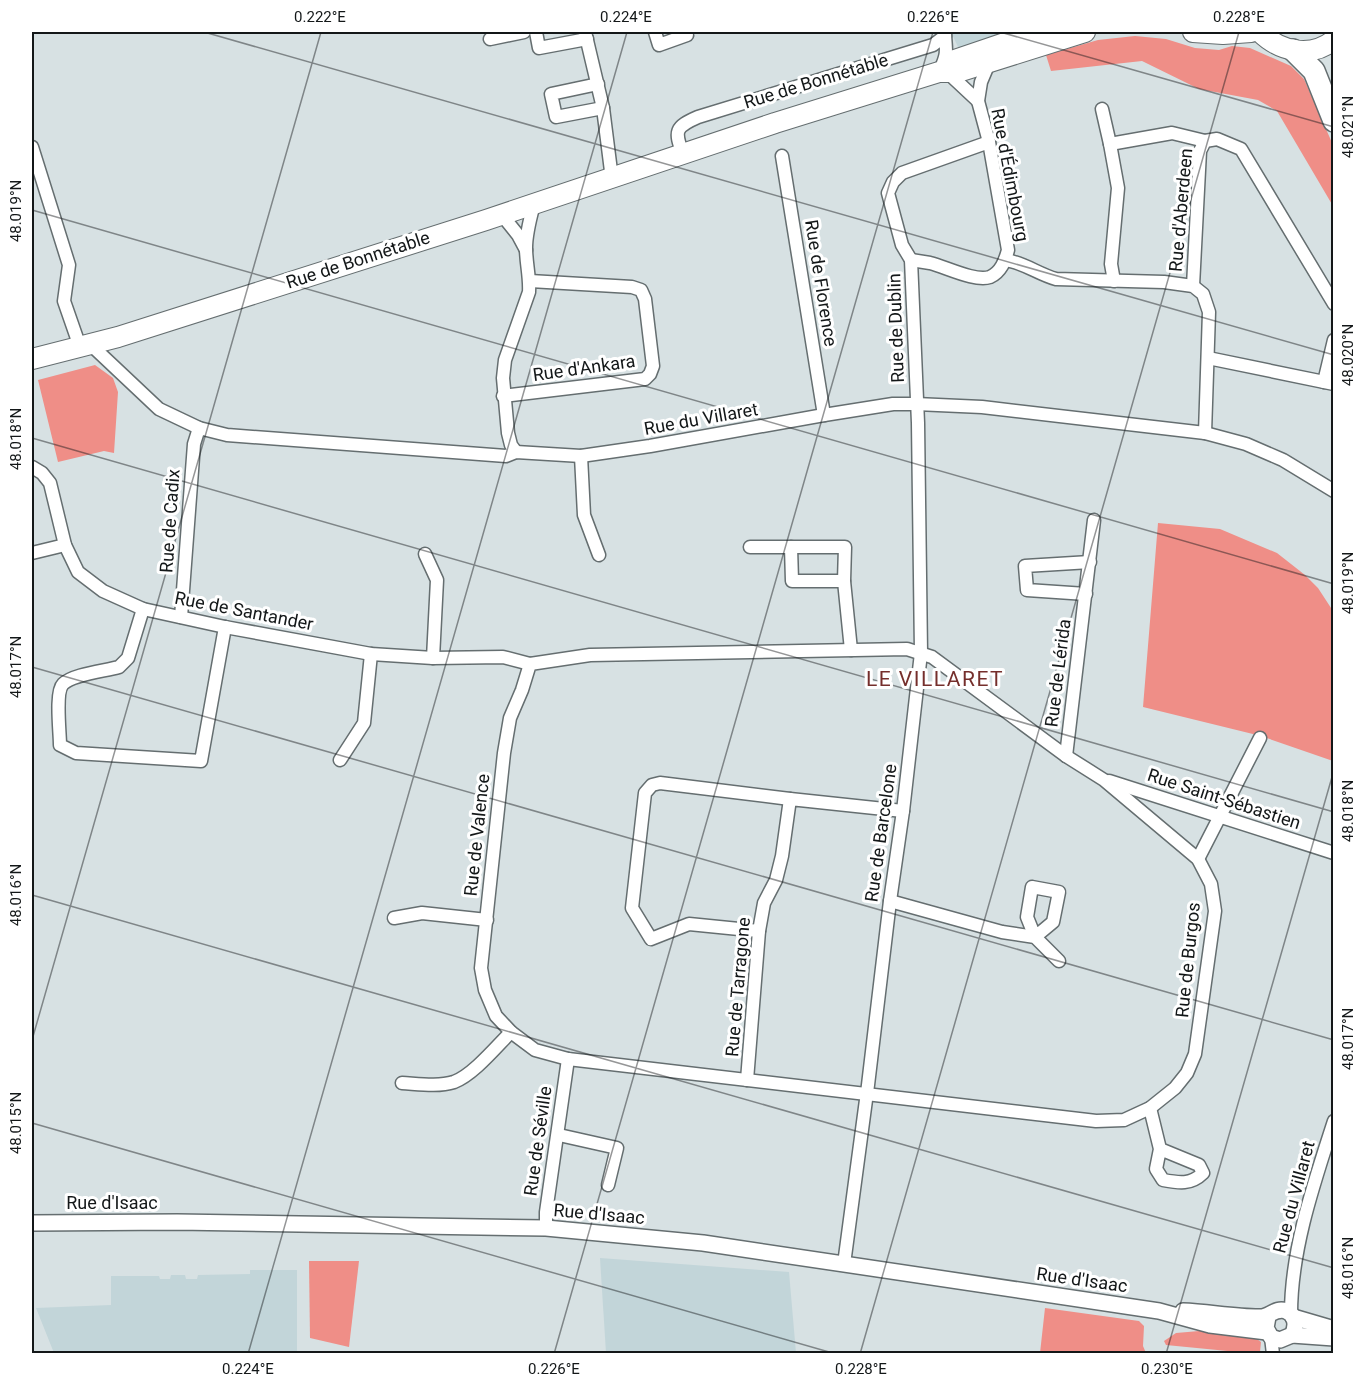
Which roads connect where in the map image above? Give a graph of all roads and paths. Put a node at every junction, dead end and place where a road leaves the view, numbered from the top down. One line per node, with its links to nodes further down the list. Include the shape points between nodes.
1 (524, 32): 12 (street)
2 (536, 32): 11 (street, via 539,48)
3 (656, 32): 4 (street, via 659,45 687,35)
4 (686, 32)
5 (1038, 32): 16 (main road, Rue de Bonnétable, via 951,61)
6 (1085, 32): 15 (main road, Rue de Bonnétable)
7 (1193, 32): 8 (main road)
8 (1251, 32)
9 (1260, 32): 14 (main road, via 1280,47)
10 (945, 34): 16 (street); 26 (street, Rue de Bonnétable, via 933,45 681,124 678,139)
11 (586, 35): 17 (street)
12 (490, 39)
13 (1334, 40): 14 (main road, via 1311,50)
14 (1293, 50): 21 (highway, via 1314,71)
15 (989, 63): 16 (main road, Rue de Bonnétable); 18 (street, Rue d'Édimbourg)
16 (943, 72): 18 (street, Rue d'Édimbourg); 26 (main road, Rue de Bonnétable)
17 (598, 84): 19 (street); 19 (street, via 551,94 556,117)
18 (978, 101): 23 (street, Rue d'Édimbourg)
19 (603, 108): 28 (street)
20 (1102, 109): 24 (street)
21 (1334, 121)
22 (1205, 141): 24 (street, via 1172,133); 36 (street, Rue d'Aberdeen, via 1200,151); 37 (street, Rue d'Aberdeen, via 1217,139 1241,149)
23 (989, 142): 32 (street, Rue de Dublin, via 902,174 893,182 888,193 902,245); 33 (street, Rue d'Édimbourg, via 1008,250)
24 (1110, 144): 35 (street, via 1118,188 1111,264)
25 (32, 147): 39 (street, via 69,265 64,302)
26 (683, 154): 28 (main road, Rue de Bonnétable)
27 (782, 156): 45 (street, Rue de Florence)
28 (612, 179): 29 (main road, Rue de Bonnétable)
29 (534, 204): 30 (main road, Rue de Bonnétable); 31 (street)
30 (502, 215): 31 (street); 39 (main road, Rue de Bonnétable)
31 (526, 250): 34 (street)
32 (911, 260): 33 (street, Rue d'Édimbourg, via 977,278 989,277); 44 (street, Rue de Dublin)
33 (1005, 260): 35 (street, via 1056,279)
34 (530, 281): 43 (street, via 505,360); 43 (street, Rue d'Ankara, via 641,290 652,366 645,379)
35 (1114, 281): 36 (street)
36 (1193, 286): 40 (street, via 1203,294 1209,312)
37 (1334, 304)
38 (1334, 340): 42 (street)
39 (85, 346): 41 (main road, Rue de Bonnétable); 46 (street, Rue du Villaret, via 159,409)
40 (1208, 358): 42 (street); 47 (street)
41 (32, 359)
42 (1329, 383)
43 (503, 396): 48 (street, via 508,433)
44 (916, 404): 45 (street, Rue du Villaret); 47 (street, Rue du Villaret, via 982,407); 66 (street, Rue de Barcelone)
45 (824, 415): 49 (street, Rue du Villaret)
46 (199, 428): 48 (street, Rue du Villaret, via 227,435 506,456); 63 (street, Rue de Cadix, via 194,444)
47 (1205, 433): 51 (street, Rue du Villaret, via 1246,444 1283,460)
48 (516, 452): 49 (street, Rue du Villaret)
49 (582, 456): 58 (street, via 584,515)
50 (32, 467): 53 (street, Rue de Santander, via 50,483)
51 (1334, 491)
52 (1094, 520): 59 (street, Rue de Lérida)
53 (65, 545): 56 (street); 62 (street, Rue de Santander, via 78,572 103,591)
54 (750, 548): 55 (street)
55 (791, 548): 60 (street, via 792,581); 60 (street, via 845,547)
56 (32, 553)
57 (425, 554): 68 (street, via 437,580)
58 (599, 555)
59 (1090, 562): 61 (street, Rue de Lérida); 61 (street, Rue de Lérida, via 1025,566 1027,590)
60 (844, 581): 65 (street)
61 (1086, 594): 71 (street, Rue de Lérida)
62 (143, 609): 63 (street, Rue de Santander); 64 (street, via 129,658 124,663 62,685 60,745 76,753 201,761)
63 (181, 617): 64 (street, Rue de Santander)
64 (225, 627): 67 (street, Rue de Santander)
65 (850, 650): 66 (street); 69 (street, via 590,655)
66 (921, 652): 71 (street, Rue de Burgos); 75 (street, Rue de Barcelone)
67 (371, 654): 68 (street, Rue de Santander); 72 (street, via 364,723)
68 (433, 658): 69 (street, Rue de Santander, via 503,657)
69 (530, 664): 81 (street, Rue de Valence, via 510,718 506,741)
70 (1260, 738): 76 (street)
71 (1066, 756): 73 (street, Rue de Burgos)
72 (340, 759)
73 (1104, 780): 76 (street, Rue Saint-Sébastien); 78 (street, Rue de Burgos)
74 (790, 799): 75 (street); 82 (street, Rue de Tarragone, via 782,856 764,903); 82 (street, via 660,783 645,794 632,908 651,939 689,924)
75 (903, 811): 79 (street, Rue de Barcelone)
76 (1220, 816): 77 (street, Rue Saint-Sébastien); 78 (street)
77 (1334, 853)
78 (1198, 859): 89 (street, Rue de Burgos, via 1211,884 1215,911 1195,1054 1175,1089)
79 (890, 901): 83 (street, via 1002,932 1035,937); 88 (street, Rue de Barcelone)
80 (394, 918): 81 (street, via 422,913)
81 (486, 920): 84 (street, Rue de Valence, via 481,968 485,990 496,1016)
82 (759, 931): 86 (street, Rue de Tarragone)
83 (1059, 961)
84 (510, 1032): 85 (street, Rue de Valence, via 535,1050); 87 (street, via 472,1071 455,1081 430,1085)
85 (568, 1059): 86 (street, Rue de Valence); 91 (street, Rue de Séville)
86 (747, 1080): 88 (street, Rue de Valence)
87 (402, 1083)
88 (867, 1095): 89 (street, Rue de Burgos, via 1096,1121 1124,1120); 97 (street, Rue de Barcelone)
89 (1150, 1108): 92 (street)
90 (1334, 1121): 93 (street, Rue du Villaret)
91 (559, 1135): 94 (street, via 617,1148); 96 (street, Rue de Séville)
92 (1160, 1149)
93 (1328, 1158): 99 (street, Rue du Villaret)
94 (608, 1185)
95 (32, 1223): 96 (street, Rue d'Isaac)
96 (546, 1228): 97 (street, Rue d'Isaac, via 703,1243)
97 (844, 1264): 98 (street, Rue d'Isaac)
98 (1159, 1311): 99 (street, Rue d'Isaac); 102 (street, Rue d'Isaac)
99 (1283, 1315): 100 (street, Rue d'Isaac); 102 (street, via 1295,1328); 102 (street, via 1265,1324)
100 (1334, 1329)
101 (1334, 1338): 102 (street, Rue d'Isaac)
102 (1279, 1339): 103 (street)
103 (1274, 1353)

